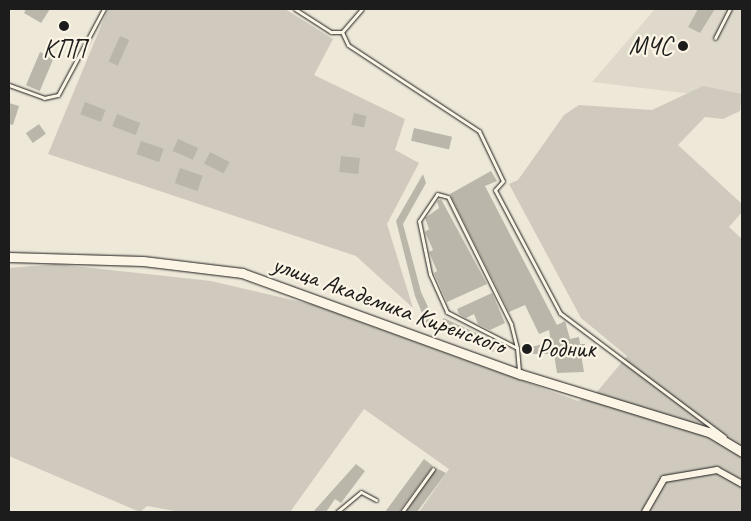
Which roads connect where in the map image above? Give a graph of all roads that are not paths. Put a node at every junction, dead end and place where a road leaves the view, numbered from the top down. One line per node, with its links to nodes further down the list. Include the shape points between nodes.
1 (104, 9): 7 (lane, via 67,84 58,95 44,98)
2 (295, 9): 5 (lane, via 331,32)
3 (362, 9): 5 (lane)
4 (730, 9): 6 (lane)
5 (342, 32): 11 (lane, via 348,45 479,131 503,180 495,190 560,313)
6 (715, 38)
7 (9, 85)
8 (9, 257): 10 (main road, улица Академика Киренского, via 143,261 242,272)
9 (517, 348): 9 (lane, via 511,324 448,197 437,194 420,221 430,274 447,312); 10 (lane)
10 (520, 374): 11 (main road, улица Академика Киренского, via 691,425)
11 (733, 443): 12 (main road, улица Академика Киренского)
12 (742, 452)
13 (433, 469): 17 (lane)
14 (742, 484): 18 (street, via 717,470 664,479)
15 (376, 500): 16 (lane, via 360,492)
16 (337, 512)
17 (402, 512)
18 (646, 512)

